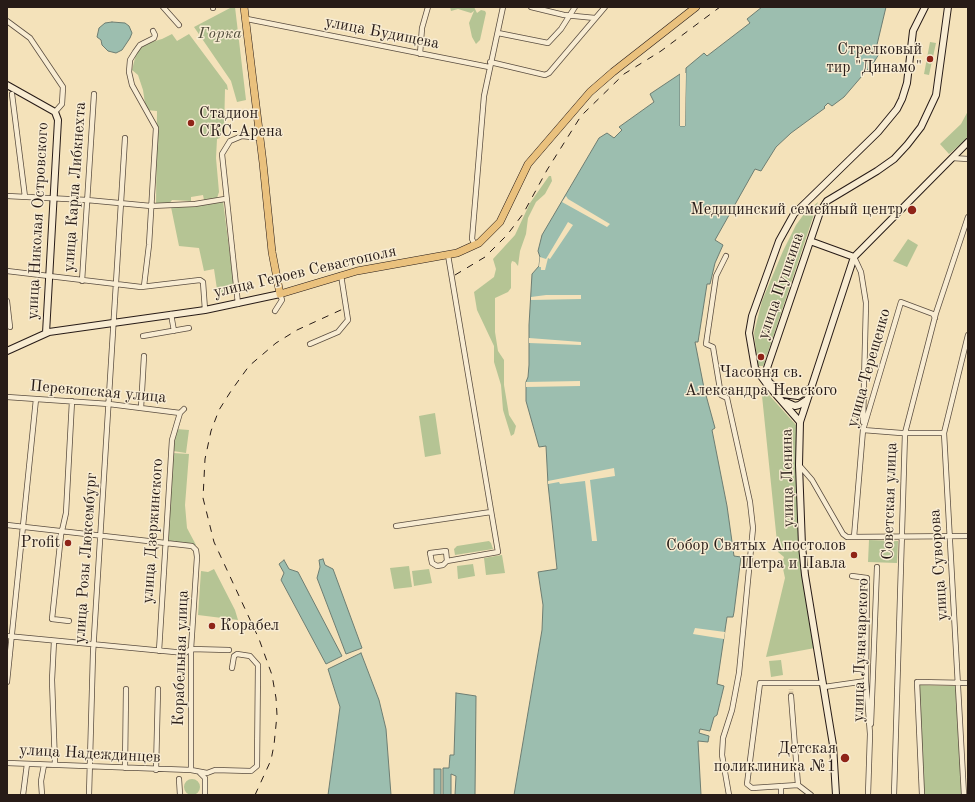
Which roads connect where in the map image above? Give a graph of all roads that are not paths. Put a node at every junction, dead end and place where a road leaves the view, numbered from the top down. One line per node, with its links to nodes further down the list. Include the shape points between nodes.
1 (163, 7): 15 (street)
2 (244, 7): 13 (main road)
3 (428, 7): 18 (street, via 422,28)
4 (503, 7): 17 (street)
5 (531, 7): 11 (street)
6 (575, 7): 11 (street)
7 (605, 7): 12 (street)
8 (696, 7): 39 (main road, улица Героев Севастополя, via 590,92 536,153 500,222)
9 (925, 7): 67 (main road, via 912,31 907,83 897,109 878,132 798,209 784,231 768,271 752,316 749,333 756,372)
10 (948, 7): 38 (main road, улица Пушкина, via 936,95 921,127 894,159 827,201 820,212)
11 (571, 15): 12 (street); 17 (street, via 548,43)
12 (595, 18): 19 (street, via 545,75)
13 (246, 19): 18 (street, улица Будищева); 26 (main road)
14 (7, 21): 24 (street, via 30,38 63,87 62,104)
15 (178, 25)
16 (153, 31): 36 (street, via 156,35 154,38 140,45 130,60 129,72 132,85 156,128)
17 (498, 33): 19 (street)
18 (420, 54): 20 (street, улица Будищева)
19 (490, 62): 20 (street)
20 (489, 68): 39 (street, via 484,96 472,239)
21 (7, 85): 24 (main road)
22 (12, 94): 31 (street)
23 (94, 94): 34 (street, улица Карла Либкнехта)
24 (55, 112): 32 (main road, улица Николая Островского, via 59,125)
25 (125, 138): 35 (street, улица Розы Люксембург)
26 (260, 138): 33 (street, via 242,136 230,141 225,147 222,154); 49 (main road, via 272,252)
27 (968, 142): 28 (main road, улица Ленина)
28 (952, 158): 29 (street); 42 (main road, улица Ленина)
29 (968, 159)
30 (7, 196): 31 (street)
31 (25, 197): 32 (street)
32 (54, 199): 34 (street); 45 (main road, улица Николая Островского)
33 (225, 199): 36 (street, via 195,204); 51 (street)
34 (87, 200): 35 (street); 46 (street, улица Карла Либкнехта)
35 (122, 204): 36 (street); 47 (street, улица Розы Люксембург)
36 (151, 206): 48 (street)
37 (968, 217): 55 (street, Советская улица)
38 (810, 241): 42 (main road); 66 (main road, улица Пушкина, via 766,368 769,382 783,394 795,397)
39 (476, 245): 40 (main road, улица Героев Севастополя)
40 (448, 255): 44 (main road, улица Героев Севастополя, via 383,265); 81 (street)
41 (726, 256): 134 (street, via 716,276 706,344 713,346 721,395 727,398 750,502 753,528 739,673 732,710 723,738 722,755)
42 (854, 257): 66 (main road, улица Ленина); 77 (street, via 861,272 866,303)
43 (7, 271): 45 (street)
44 (341, 275): 49 (main road, улица Героев Севастополя); 63 (street, via 348,320 338,332)
45 (48, 277): 46 (street); 60 (main road, улица Николая Островского)
46 (82, 281): 47 (street)
47 (116, 285): 48 (street); 56 (street, улица Розы Люксембург)
48 (144, 286): 52 (street, via 202,281)
49 (280, 294): 51 (main road, улица Героев Севастополя); 53 (street, via 282,300)
50 (7, 301): 57 (street)
51 (238, 304): 52 (main road, улица Героев Севастополя)
52 (205, 310): 54 (main road, улица Героев Севастополя)
53 (275, 311)
54 (171, 314): 56 (main road, улица Героев Севастополя); 59 (street)
55 (935, 319): 77 (street, улица Терещенко, via 933,314 901,302); 78 (street, Советская улица)
56 (114, 322): 60 (main road, улица Героев Севастополя); 72 (street, улица Розы Люксембург)
57 (10, 326)
58 (189, 328): 59 (street)
59 (174, 331): 62 (street)
60 (46, 333): 64 (main road, улица Героев Севастополя)
61 (968, 335): 79 (street, улица Суворова)
62 (143, 336)
63 (310, 344)
64 (7, 351)
65 (144, 356): 73 (street)
66 (809, 389): 71 (main road, улица Ленина)
67 (778, 396): 71 (main road, via 795,406); 76 (main road)
68 (7, 397): 69 (street, Перекопская улица)
69 (36, 399): 70 (street, Перекопская улица); 84 (street)
70 (72, 401): 72 (street, Перекопская улица); 85 (street, via 66,513)
71 (805, 401): 76 (main road, улица Ленина)
72 (109, 404): 73 (street, Перекопская улица); 86 (street, улица Розы Люксембург)
73 (141, 408): 75 (street, Перекопская улица)
74 (184, 409): 75 (street, Перекопская улица)
75 (180, 413): 91 (street, улица Дзержинского, via 172,440)
76 (800, 422): 80 (main road, улица Ленина)
77 (863, 430): 78 (street); 90 (street, улица Терещенко)
78 (905, 433): 79 (street); 87 (street, Советская улица)
79 (944, 433): 88 (street, улица Суворова)
80 (799, 465): 90 (street, via 812,480 843,534); 111 (main road, улица Ленина, via 805,575)
81 (491, 512): 83 (street); 92 (street, via 498,552)
82 (7, 525): 84 (street)
83 (396, 526)
84 (23, 527): 85 (street); 98 (street)
85 (62, 532): 86 (street); 97 (street, via 52,618)
86 (101, 536): 91 (street); 100 (street, улица Розы Люксембург)
87 (901, 536): 88 (street); 90 (street); 107 (street, Советская улица)
88 (950, 536): 89 (street); 109 (street, улица Суворова)
89 (968, 536)
90 (854, 537)
91 (165, 544): 101 (street, Корабельная улица, via 195,548 197,557); 103 (street, улица Дзержинского)
92 (447, 561)
93 (877, 567): 96 (street, улица Луначарского)
94 (852, 576): 95 (street, улица Луначарского, via 867,578)
95 (866, 618): 96 (street); 105 (street, улица Луначарского)
96 (876, 618): 115 (street, улица Луначарского)
97 (70, 621)
98 (9, 637): 99 (street); 106 (street)
99 (54, 641): 100 (street); 119 (street, via 52,680)
100 (94, 645): 103 (street); 120 (street, улица Розы Люксембург)
101 (192, 650): 102 (street); 103 (street, via 185,653); 124 (street, Корабельная улица)
102 (229, 650)
103 (159, 651)
104 (232, 668): 125 (street, улица Надеждинцев, via 234,656 237,654 250,656 258,665 257,766 251,771 215,770)
105 (866, 680): 111 (street); 115 (street, улица Луначарского)
106 (7, 682)
107 (898, 682): 108 (street); 139 (street, Советская улица)
108 (904, 682)
109 (958, 683): 110 (street); 140 (street, via 917,682); 141 (street, улица Суворова)
110 (968, 683)
111 (823, 685): 128 (street, via 760,684 747,784 752,788); 137 (main road, улица Ленина, via 833,745)
112 (126, 689): 121 (street)
113 (158, 690): 122 (street)
114 (792, 696): 127 (street)
115 (870, 734): 138 (street, улица Луначарского)
116 (7, 763): 117 (street, улица Надеждинцев)
117 (27, 764): 118 (street, улица Надеждинцев); 129 (street)
118 (44, 765): 119 (street, улица Надеждинцев); 130 (street)
119 (55, 765): 120 (street, улица Надеждинцев)
120 (91, 767): 121 (street, улица Надеждинцев); 131 (street, улица Розы Люксембург)
121 (125, 768): 122 (street, улица Надеждинцев)
122 (156, 770): 123 (street, улица Надеждинцев)
123 (171, 770): 124 (street, улица Надеждинцев); 126 (street, улица Надеждинцев)
124 (189, 770): 125 (street, улица Надеждинцев); 126 (street, улица Надеждинцев)
125 (206, 778): 133 (street)
126 (179, 780): 132 (street)
127 (798, 785): 128 (street); 136 (street)
128 (781, 786): 135 (street)
129 (23, 795)
130 (42, 795)
131 (89, 795)
132 (180, 795)
133 (205, 795)
134 (729, 795)
135 (781, 795)
136 (811, 795)
137 (836, 795)
138 (868, 795)
139 (894, 795)
140 (922, 795)
141 (964, 795)

